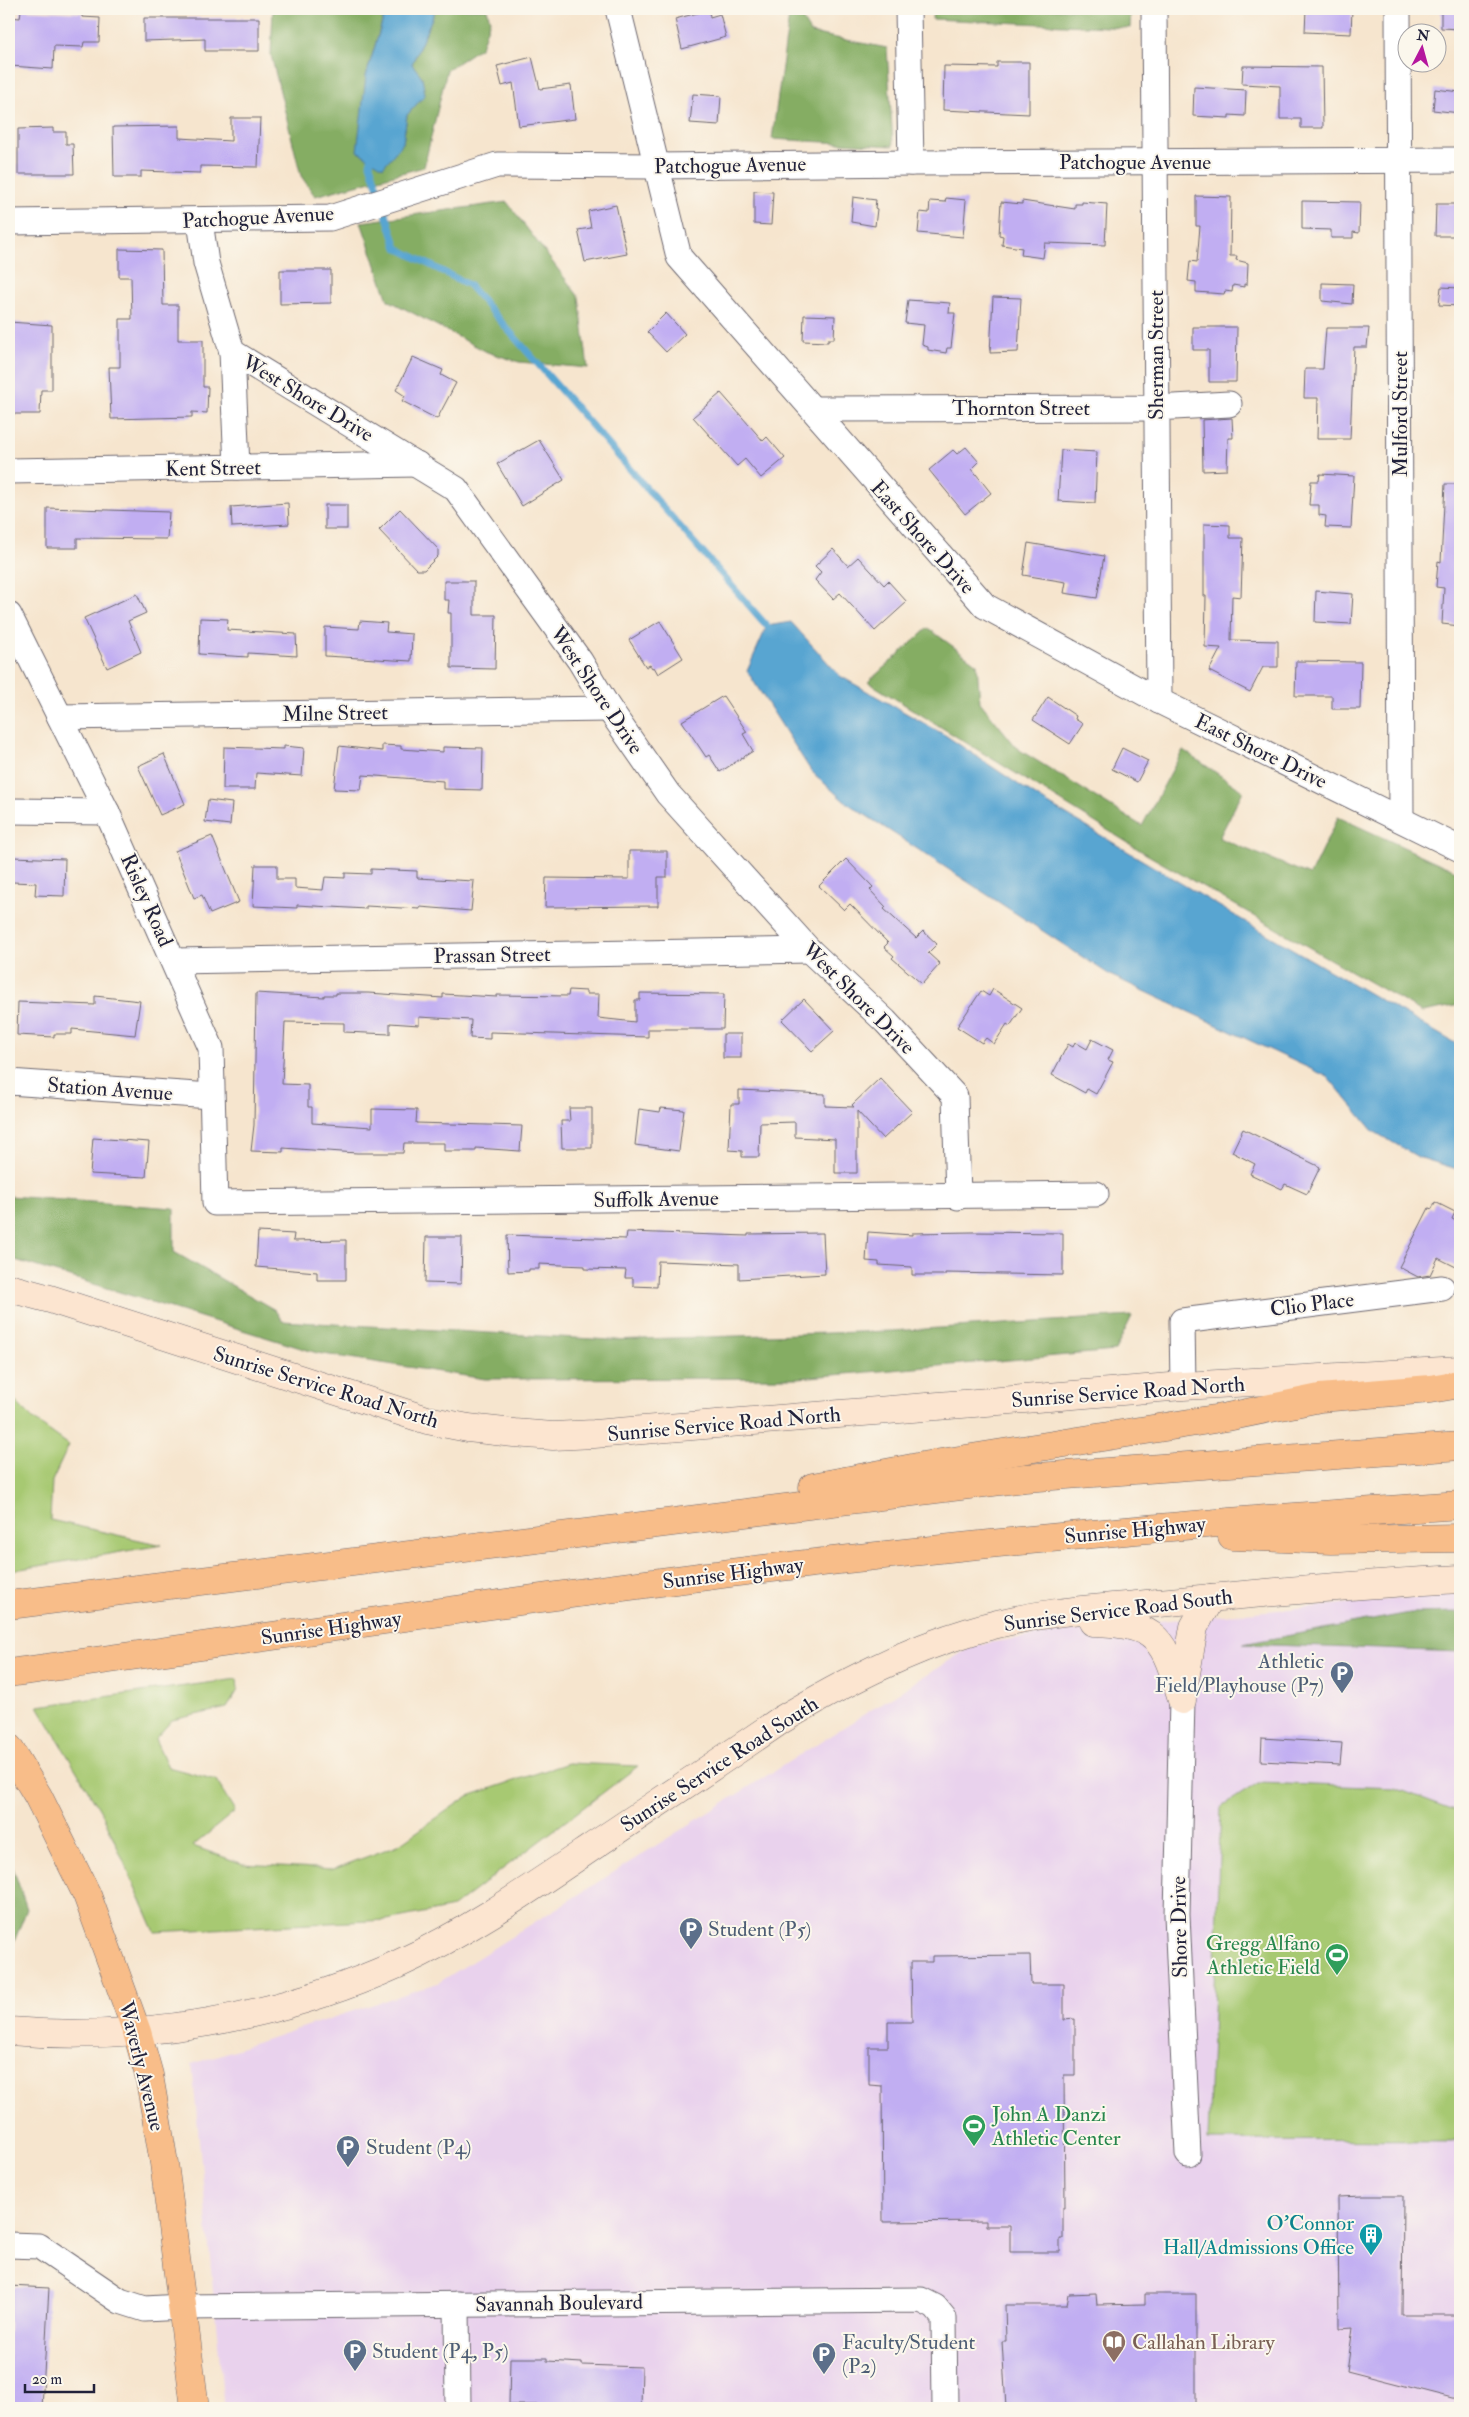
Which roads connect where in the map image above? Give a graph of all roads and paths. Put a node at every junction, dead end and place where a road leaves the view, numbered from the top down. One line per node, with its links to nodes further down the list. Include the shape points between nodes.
1 (618, 9): 9 (street, East Shore Drive)
2 (908, 9): 8 (street)
3 (1154, 9): 7 (street, Sherman Street)
4 (1398, 9): 5 (street, Mulford Street)
5 (1399, 160): 6 (street, Patchogue Avenue); 7 (street, Patchogue Avenue); 25 (street, Mulford Street)
6 (1460, 160)
7 (1155, 162): 8 (street, Patchogue Avenue); 14 (street, Sherman Street)
8 (911, 163): 9 (street, Patchogue Avenue)
9 (656, 166): 10 (street, Patchogue Avenue, via 497,165 330,218); 15 (street, East Shore Drive, via 679,257)
10 (200, 221): 11 (street, Patchogue Avenue); 12 (street, West Shore Drive, via 206,263)
11 (9, 222)
12 (232, 352): 16 (street, West Shore Drive); 17 (street)
13 (1228, 404): 14 (street, Thornton Street)
14 (1156, 408): 15 (street, Thornton Street); 20 (street, Sherman Street)
15 (814, 409): 20 (street, East Shore Drive, via 855,461 985,606)
16 (417, 464): 17 (street, Kent Street); 21 (street, West Shore Drive, via 456,489 580,661)
17 (237, 467): 18 (street, Kent Street)
18 (9, 471)
19 (9, 615): 22 (street, Risley Road)
20 (1159, 701): 25 (street, East Shore Drive)
21 (608, 709): 22 (street, Milne Street); 27 (street, West Shore Drive, via 668,794)
22 (60, 717): 24 (street, Risley Road)
23 (9, 811): 24 (street)
24 (107, 812): 28 (street, Risley Road)
25 (1401, 819): 26 (street, East Shore Drive)
26 (1460, 850)
27 (809, 950): 28 (street, Prassan Street); 32 (street, West Shore Drive, via 885,1021 955,1096)
28 (174, 961): 30 (street, Risley Road, via 212,1048)
29 (9, 1082): 30 (street, Station Avenue)
30 (211, 1096): 33 (street, Risley Road)
31 (1096, 1194): 32 (street, Suffolk Avenue)
32 (958, 1197): 33 (street, Suffolk Avenue)
33 (216, 1203)
34 (9, 1288): 38 (main road, Sunrise Service Road North, via 388,1409 468,1428 514,1433 553,1436 648,1431)
35 (1442, 1288): 38 (street, Clio Place, via 1182,1321)
36 (1460, 1370): 38 (main road, Sunrise Service Road North)
37 (1460, 1384): 41 (main road, via 1320,1398 1227,1417 937,1463)
38 (1183, 1386)
39 (1460, 1446): 41 (main road, via 1025,1478)
40 (1460, 1505): 42 (main road, Sunrise Highway)
41 (595, 1530): 46 (main road)
42 (1111, 1532): 43 (main road, via 1331,1540); 48 (main road, Sunrise Highway, via 848,1559 625,1587)
43 (1460, 1538)
44 (1460, 1578): 45 (main road, Sunrise Service Road South)
45 (1210, 1598): 47 (main road, Sunrise Service Road South); 49 (main road, via 1190,1639)
46 (9, 1605)
47 (1019, 1618): 49 (main road, via 1120,1623 1146,1630 1156,1638 1170,1660); 52 (main road, Sunrise Service Road South, via 925,1647 848,1682 781,1720 503,1907 398,1964 358,1981 272,2008)
48 (9, 1673)
49 (1182, 1700): 53 (street, Shore Drive, via 1177,1915)
50 (9, 1748): 52 (main road, Waverly Avenue, via 38,1796 87,1896)
51 (9, 2030): 52 (main road, Sunrise Service Road South, via 85,2035)
52 (137, 2032): 56 (main road, Waverly Avenue, via 160,2135)
53 (1188, 2154)
54 (9, 2245): 56 (street, Savannah Boulevard, via 39,2246 120,2301 145,2309)
55 (457, 2304): 56 (street, Savannah Boulevard); 58 (street); 59 (street, Savannah Boulevard, via 921,2300 935,2307 944,2318)
56 (181, 2307): 57 (main road, Waverly Avenue)
57 (195, 2408)
58 (458, 2408)
59 (945, 2408)

